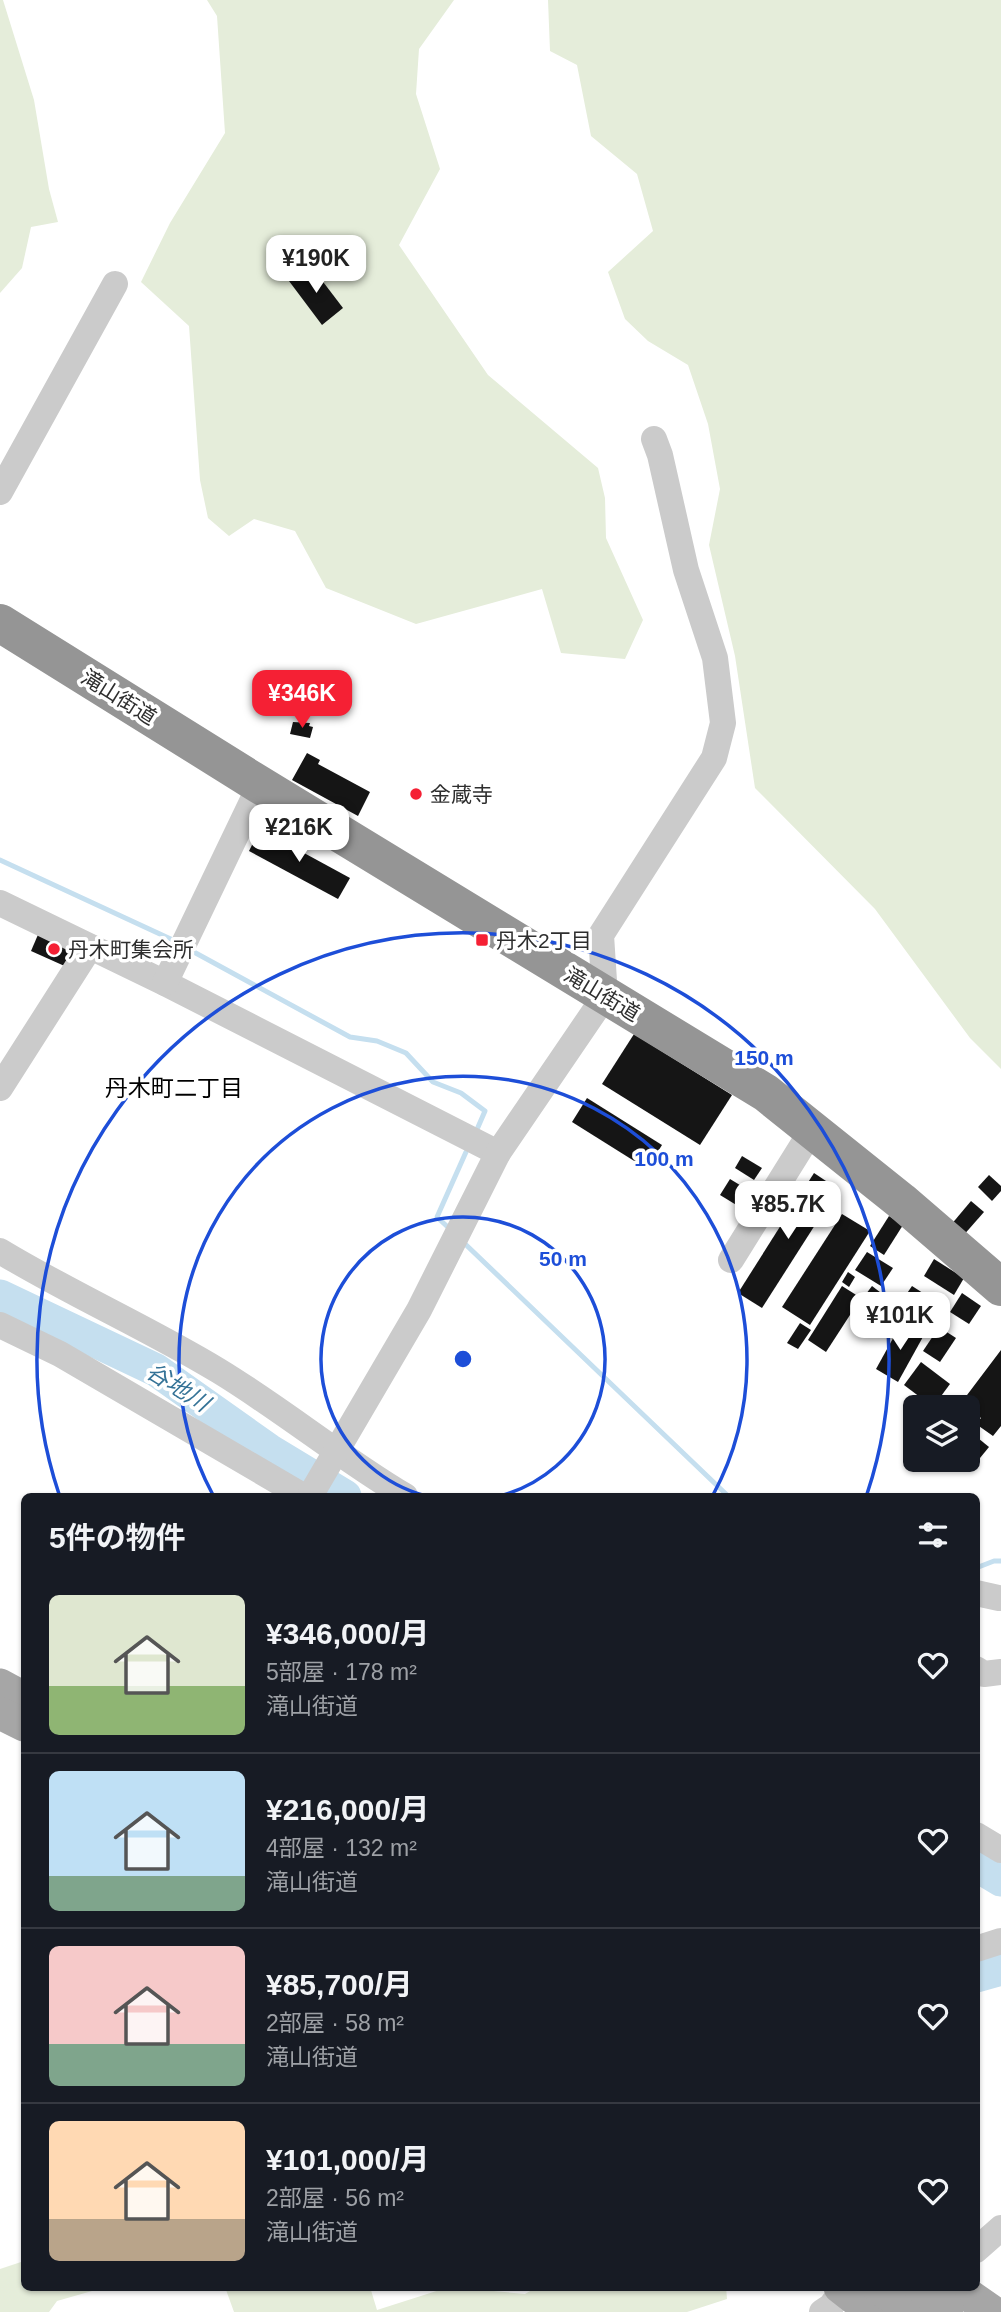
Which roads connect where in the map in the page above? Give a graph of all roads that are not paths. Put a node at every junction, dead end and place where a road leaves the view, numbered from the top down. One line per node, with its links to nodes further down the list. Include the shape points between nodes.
1 (115, 284): 3 (street)
2 (654, 439): 9 (street, via 686,570 715,658 723,723 714,758 601,935)
3 (0, 492)
4 (0, 623): 5 (highway, 滝山街道)
5 (260, 785): 8 (street); 9 (highway, 滝山街道)
6 (0, 903): 7 (street)
7 (90, 947): 8 (street); 10 (street)
8 (165, 983): 12 (street)
9 (605, 996): 11 (highway, 滝山街道, via 766,1093); 12 (street)
10 (0, 1088)
11 (812, 1130): 14 (street); 15 (highway, 滝山街道)
12 (498, 1153): 17 (street, via 419,1310)
13 (0, 1251): 17 (street, via 220,1371)
14 (731, 1260)
15 (1001, 1287)
16 (0, 1325): 18 (street, via 60,1354)
17 (334, 1457): 19 (street); 20 (street)
18 (303, 1493)
19 (310, 1493)
20 (400, 1493)
21 (0, 1661): 22 (main road)
22 (21, 1672)
23 (980, 1672): 24 (street)
24 (1001, 1672)
25 (0, 1685): 26 (main road)
26 (21, 1696)
27 (0, 1713): 28 (main road)
28 (21, 1724)
29 (0, 1738): 30 (main road)
30 (21, 1749)
31 (980, 1837): 32 (street)
32 (1001, 1850)
33 (1001, 1941): 34 (street)
34 (980, 1948)
35 (1001, 2228): 36 (street)
36 (980, 2246)
37 (883, 2291): 42 (main road, bridge)
38 (930, 2291): 40 (main road, bridge)
39 (837, 2294): 41 (main road)
40 (947, 2298): 42 (street); 43 (main road)
41 (873, 2312)
42 (912, 2312)
43 (993, 2312)

